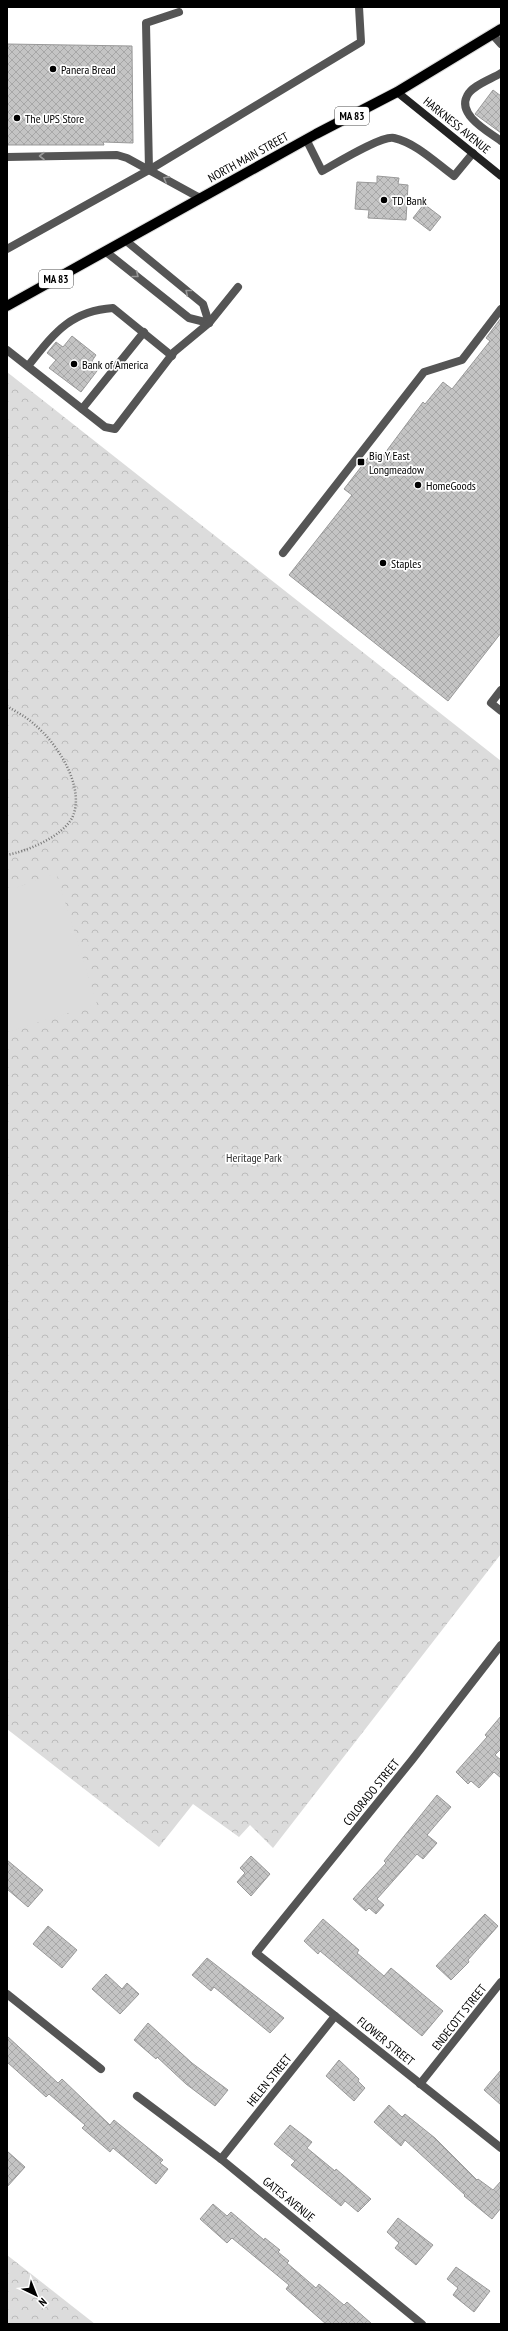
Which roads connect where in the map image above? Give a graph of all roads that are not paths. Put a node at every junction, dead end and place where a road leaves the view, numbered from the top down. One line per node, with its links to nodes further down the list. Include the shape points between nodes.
1 (359, 7): 11 (street, via 361,42)
2 (179, 12): 11 (street, via 146,23)
3 (497, 32): 4 (street); 6 (main road, NORTH MAIN STREET / MA 83)
4 (501, 44)
5 (501, 73): 8 (street, via 473,90 467,96 466,104 468,113 475,121)
6 (397, 92): 7 (main road, NORTH MAIN STREET / MA 83); 9 (main road, HARKNESS AVENUE)
7 (306, 139): 9 (street, via 322,171 377,142 393,137 410,144 454,176); 13 (main road, NORTH MAIN STREET / MA 83)
8 (501, 141)
9 (473, 153): 12 (main road, HARKNESS AVENUE)
10 (7, 157): 11 (street, one-way to 10, via 117,155)
11 (149, 170): 13 (street, one-way to 11); 15 (street)
12 (501, 176)
13 (200, 198): 14 (main road, NORTH MAIN STREET / MA 83)
14 (126, 240): 16 (main road, NORTH MAIN STREET / MA 83); 20 (street, one-way to 14, via 203,304)
15 (7, 249)
16 (105, 251): 18 (main road, NORTH MAIN STREET / MA 83); 20 (street, one-way to 20, via 189,318)
17 (238, 287): 20 (street)
18 (7, 306)
19 (501, 309): 26 (street, via 462,360 424,372)
20 (209, 323): 23 (street)
21 (144, 332): 23 (street); 24 (street, via 113,308 101,309 67,322 56,331); 25 (street)
22 (7, 350): 24 (street)
23 (172, 356): 25 (street, via 115,429 105,427)
24 (28, 366): 25 (street)
25 (82, 409)
26 (283, 553)
27 (501, 690): 28 (street, via 491,703)
28 (501, 711)
29 (501, 1645): 30 (street, COLORADO STREET)
30 (256, 1953): 33 (street, FLOWER STREET)
31 (501, 1982): 35 (street, ENDECOTT STREET)
32 (7, 1994): 34 (street)
33 (335, 2016): 35 (street, FLOWER STREET); 38 (street, HELEN STREET)
34 (101, 2069)
35 (420, 2084): 37 (street, FLOWER STREET)
36 (137, 2096): 38 (street, GATES AVENUE)
37 (501, 2148)
38 (221, 2159): 39 (street, GATES AVENUE)
39 (422, 2324)

